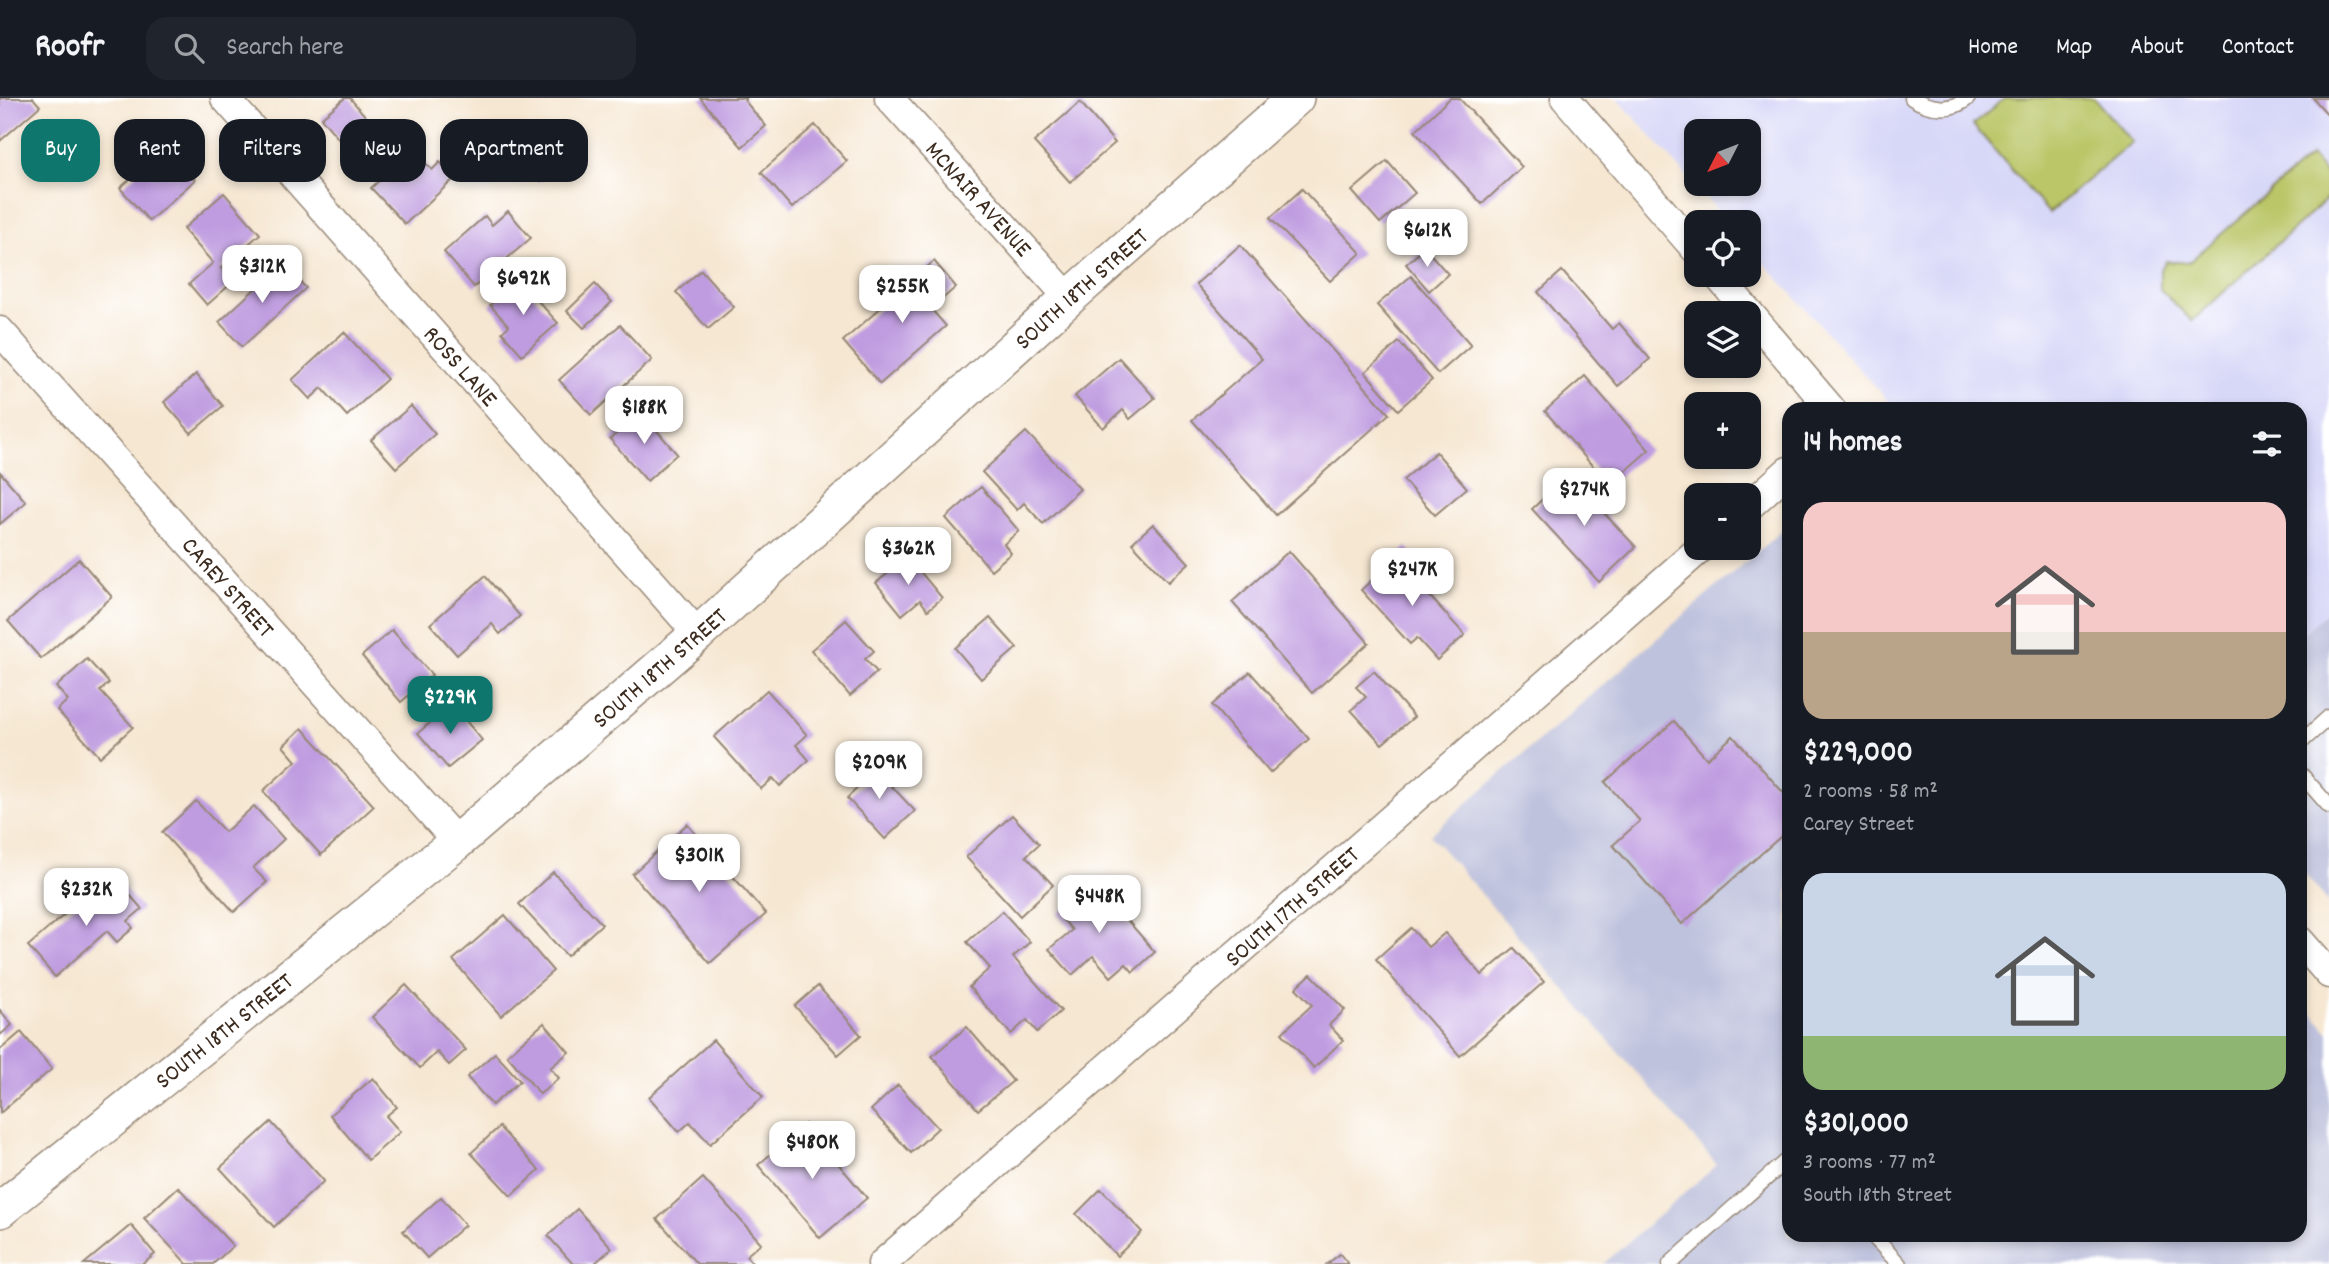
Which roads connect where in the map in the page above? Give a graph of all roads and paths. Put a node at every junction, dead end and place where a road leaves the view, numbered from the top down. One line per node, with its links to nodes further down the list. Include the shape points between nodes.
1 (225, 98): 15 (street, ROSS LANE)
2 (889, 98): 9 (street, MCNAIR AVENUE)
3 (1296, 98): 9 (street, SOUTH 18TH STREET)
4 (1565, 98): 7 (street)
5 (1912, 98): 6 (lane, via 1926,107 1952,107)
6 (1968, 98)
7 (1684, 236)
8 (1727, 287): 11 (street)
9 (1069, 299): 15 (street, SOUTH 18TH STREET)
10 (0, 331): 20 (street, CAREY STREET)
11 (1825, 402)
12 (1782, 476): 13 (street)
13 (1761, 495)
14 (1687, 560): 26 (street, SOUTH 17TH STREET)
15 (698, 634): 20 (street, SOUTH 18TH STREET)
16 (2329, 717): 17 (lane)
17 (2307, 737)
18 (2307, 781): 19 (lane)
19 (2329, 806)
20 (457, 842): 24 (street, SOUTH 18TH STREET)
21 (2307, 949): 22 (street)
22 (2329, 974)
23 (1782, 1164): 27 (lane)
24 (0, 1210)
25 (1879, 1242): 28 (lane)
26 (882, 1264)
27 (1670, 1264)
28 (1899, 1264)

